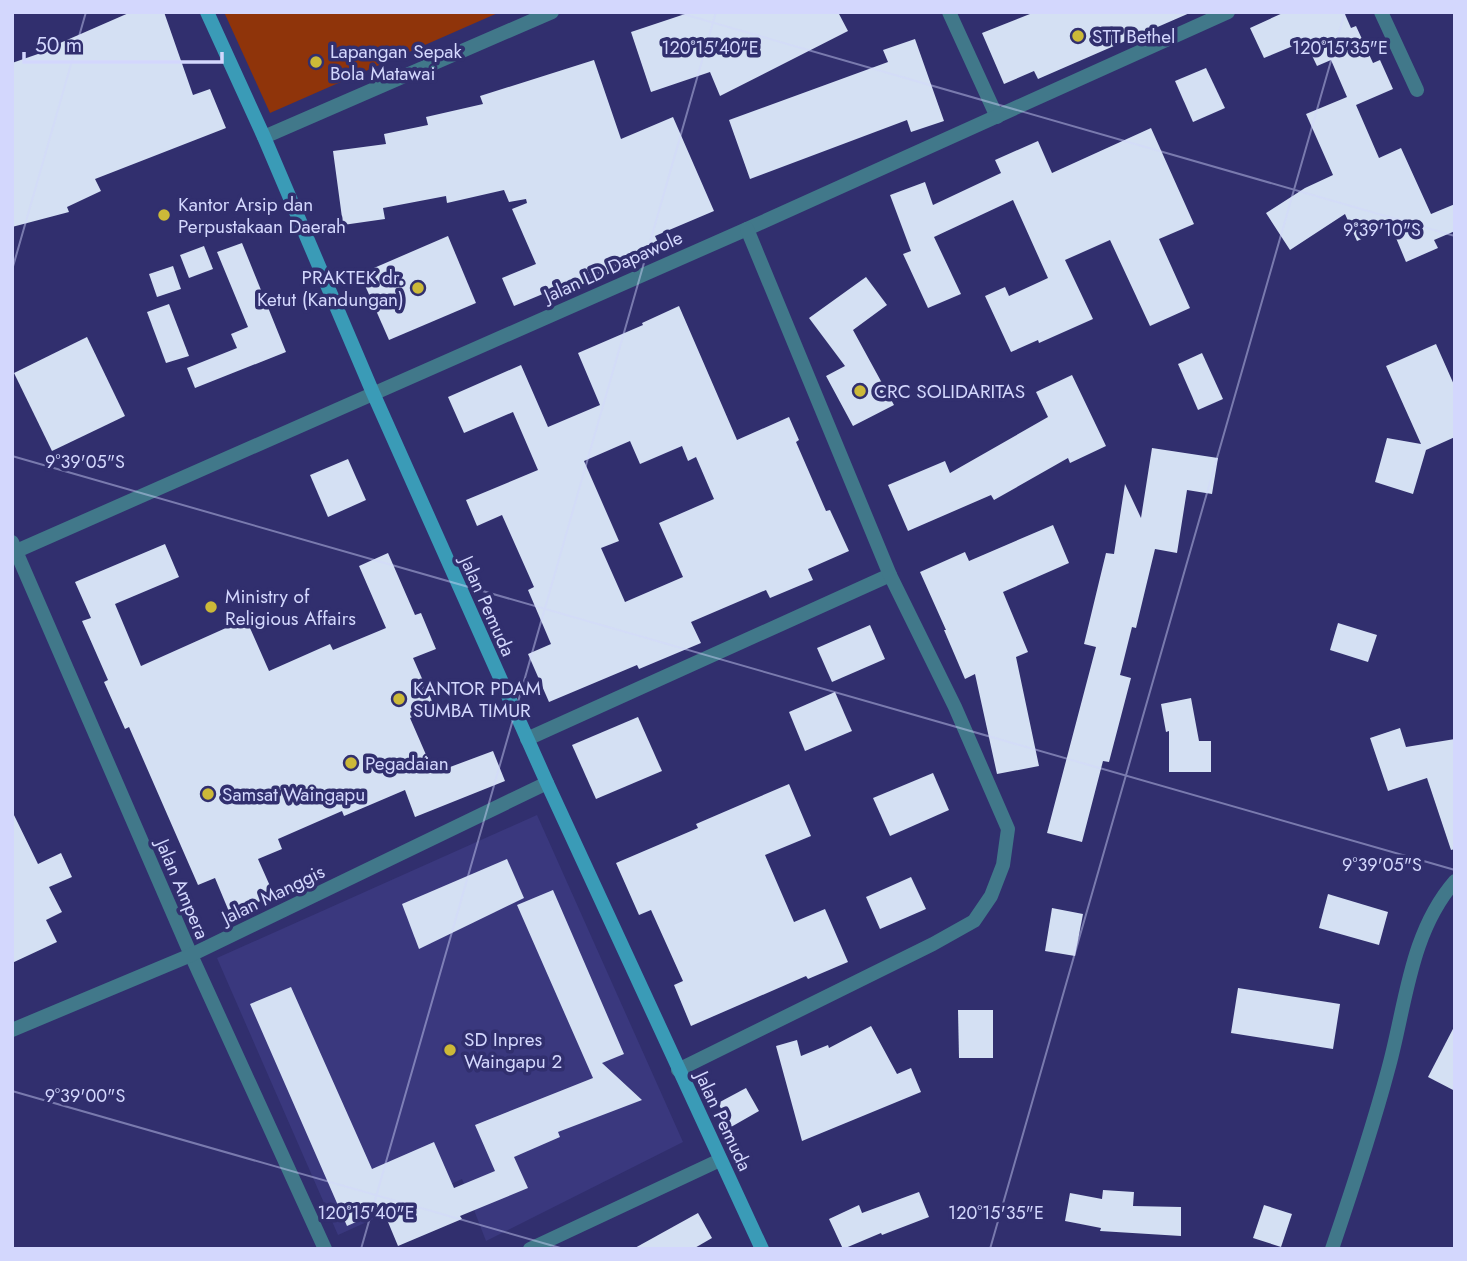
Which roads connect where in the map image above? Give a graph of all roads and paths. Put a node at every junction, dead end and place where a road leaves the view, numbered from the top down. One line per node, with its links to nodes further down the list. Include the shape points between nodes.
1 (206, 12): 8 (street, Jalan Pemuda)
2 (552, 12): 8 (street)
3 (949, 12): 7 (street)
4 (1228, 12): 7 (street, Jalan LD Dapawole)
5 (1381, 12): 6 (street)
6 (1417, 90)
7 (996, 117): 9 (street, Jalan LD Dapawole)
8 (264, 137): 10 (street, Jalan Pemuda)
9 (747, 229): 10 (street, Jalan LD Dapawole); 12 (street)
10 (373, 393): 11 (street, Jalan LD Dapawole); 13 (street, Jalan Pemuda)
11 (14, 549): 16 (street, Jalan Ampera)
12 (890, 575): 13 (street); 18 (street, via 1009,829 1003,865 991,896 974,920 933,944)
13 (527, 739): 14 (street, Jalan Pemuda)
14 (547, 783): 16 (street, Jalan Manggis); 18 (street, Jalan Pemuda)
15 (1455, 881): 23 (street, via 1440,898 1420,939 1389,1070)
16 (191, 954): 17 (street, Jalan Manggis); 20 (street, Jalan Ampera)
17 (12, 1030)
18 (678, 1070): 19 (street, Jalan Pemuda)
19 (720, 1160): 21 (street); 22 (street, Jalan Pemuda)
20 (325, 1249)
21 (530, 1249)
22 (762, 1249)
23 (1332, 1249)

